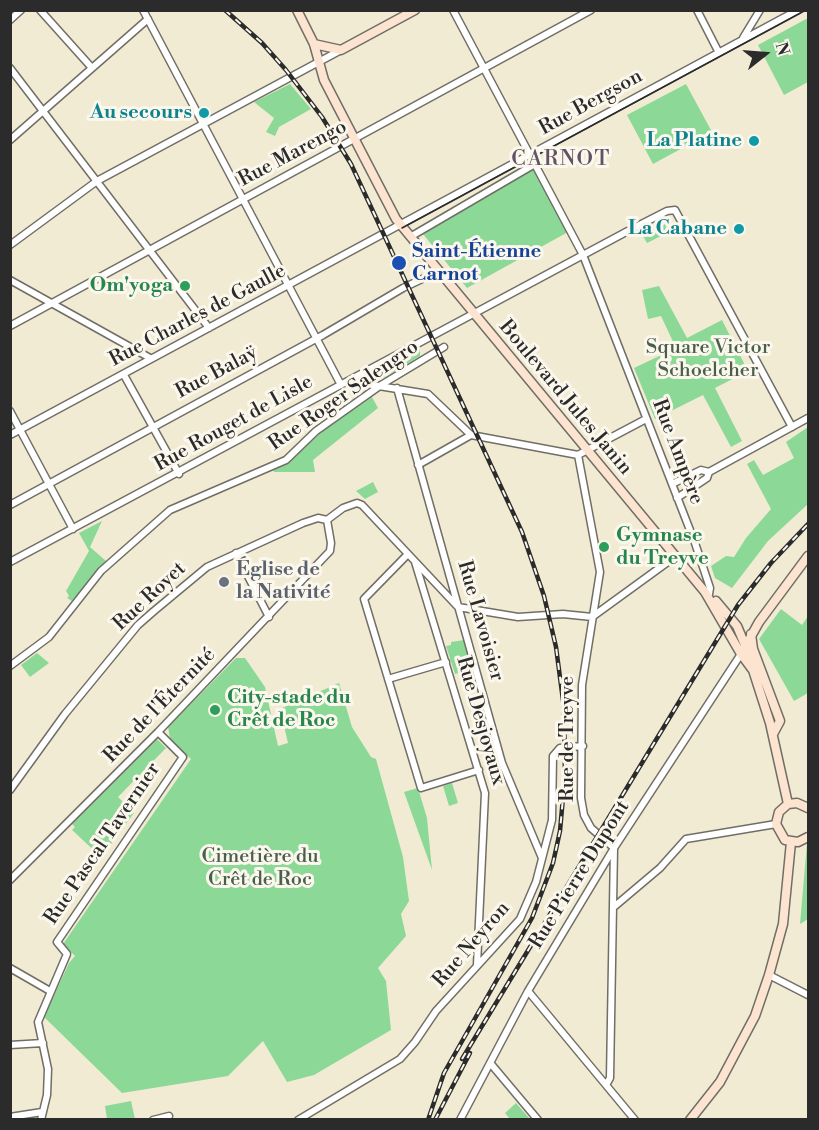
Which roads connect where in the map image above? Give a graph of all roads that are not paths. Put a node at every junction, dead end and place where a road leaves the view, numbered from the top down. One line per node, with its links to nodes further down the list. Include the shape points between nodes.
1 (21, 10): 12 (street)
2 (40, 10): 19 (street)
3 (143, 10): 11 (street)
4 (297, 10): 14 (main road, Boulevard Jules Janin)
5 (415, 10): 15 (main road)
6 (453, 10): 20 (street, Rue Ampère)
7 (591, 10): 20 (street, Rue Marengo)
8 (697, 10): 16 (street)
9 (760, 10): 13 (street)
10 (798, 10): 13 (street, Rue Bergson)
11 (148, 19): 19 (street); 22 (street)
12 (10, 20)
13 (742, 38): 16 (street, Rue Bergson)
14 (314, 44): 15 (main road); 17 (main road, Boulevard Jules Janin)
15 (342, 50): 17 (street)
16 (718, 51): 25 (street, Rue Bergson)
17 (319, 62): 22 (street); 24 (main road, Boulevard Jules Janin, via 324,80)
18 (10, 68): 21 (street)
19 (92, 68): 21 (street)
20 (484, 69): 24 (street, Rue Marengo); 25 (street, Rue Ampère)
21 (43, 111): 23 (street); 27 (street)
22 (203, 124): 27 (street); 28 (street)
23 (10, 140)
24 (355, 140): 28 (street, Rue Marengo); 29 (main road, Boulevard Jules Janin)
25 (531, 155): 26 (street, Rue Ampère); 29 (street, Rue Bergson)
26 (535, 164): 30 (street, Rue Bergson); 33 (street, Rue Ampère)
27 (97, 181): 31 (street); 32 (street)
28 (243, 200): 32 (street, Rue Marengo); 36 (street)
29 (400, 224): 30 (main road, Boulevard Jules Janin); 36 (street, Rue Charles de Gaulle)
30 (410, 237): 34 (main road, Boulevard Jules Janin)
31 (10, 245)
32 (150, 252): 37 (street, Rue Marengo); 40 (street)
33 (583, 255): 38 (street, Rue Rouget de Lisle); 52 (street, Rue Ampère); 55 (street, Rue Rouget de Lisle, via 666,211 675,210)
34 (439, 272): 38 (main road, Boulevard Jules Janin); 41 (street, Rue Balaÿ, via 403,288)
35 (10, 280): 37 (street)
36 (290, 288): 40 (street, Rue Charles de Gaulle); 41 (street)
37 (53, 303): 39 (street, Rue Marengo); 45 (street)
38 (473, 314): 42 (street, Rue Rouget de Lisle); 59 (main road, Boulevard Jules Janin)
39 (10, 326)
40 (209, 328): 45 (street, Rue Charles de Gaulle)
41 (316, 339): 48 (street); 54 (street, Rue Balaÿ)
42 (422, 341): 44 (street); 47 (street, Rue Rouget de Lisle)
43 (444, 347): 44 (street, Rue Roger Salengro)
44 (429, 356): 49 (street, Rue Roger Salengro)
45 (150, 358): 46 (street, Rue Charles de Gaulle)
46 (124, 375): 54 (street); 56 (street, Rue Charles de Gaulle)
47 (348, 381): 48 (street, Rue Rouget de Lisle); 49 (street)
48 (341, 385): 63 (street, Rue Rouget de Lisle)
49 (381, 385): 50 (street); 87 (street, Rue Roger Salengro, via 316,431 286,460 170,510 101,572 49,637)
50 (397, 388): 58 (street, via 428,394); 61 (street, Rue Lavoisier)
51 (10, 411): 56 (street)
52 (646, 418): 59 (street); 65 (street, Rue Ampère)
53 (808, 418): 55 (street)
54 (153, 426): 63 (street); 64 (street, Rue Balaÿ)
55 (792, 427): 62 (street)
56 (20, 430): 57 (street, Rue Charles de Gaulle); 64 (street)
57 (10, 435)
58 (471, 435): 60 (street); 61 (street)
59 (589, 450): 60 (street); 72 (main road, Boulevard Jules Janin)
60 (578, 455): 79 (street, Rue de Treyve, via 600,572)
61 (418, 465): 77 (street, Rue Lavoisier)
62 (709, 472): 65 (street, via 701,470); 66 (street, via 707,478)
63 (179, 474): 69 (street, Rue Rouget de Lisle)
64 (49, 484): 67 (street, Rue Balaÿ); 69 (street)
65 (672, 484): 66 (street, Rue Ampère)
66 (677, 498): 76 (street, Rue Ampère, via 707,577)
67 (10, 505)
68 (327, 520): 70 (street, Rue Royet, via 312,520); 71 (street, Rue Royet, via 334,512 355,503 363,506); 78 (street, Rue de l'Éternité, via 330,550)
69 (73, 529): 74 (street, Rue Rouget de Lisle)
70 (236, 553): 78 (street); 94 (street, Rue Royet, via 207,567 138,626 65,714)
71 (408, 554): 75 (street); 89 (street, via 364,599)
72 (676, 556): 76 (main road, Boulevard Jules Janin); 79 (street)
73 (808, 556): 81 (main road)
74 (10, 562)
75 (415, 562): 77 (street); 86 (street, Rue Desjoyaux)
76 (707, 593): 80 (main road, Boulevard Jules Janin); 82 (main road, Boulevard Jules Janin)
77 (458, 607): 79 (street, via 518,617); 101 (street, Rue Lavoisier, via 502,763)
78 (269, 617): 90 (street, Rue de l'Éternité)
79 (592, 617): 92 (street, Rue de Treyve, via 582,685)
80 (722, 620): 84 (main road, Boulevard Jules Janin); 85 (main road, Boulevard Jules Janin)
81 (759, 622): 82 (main road); 83 (main road)
82 (737, 626): 84 (main road, Boulevard Jules Janin)
83 (751, 633): 84 (main road); 91 (main road, via 753,649 780,721)
84 (743, 641): 85 (main road); 88 (main road, Boulevard Jules Janin)
85 (741, 654): 88 (main road, Boulevard Jules Janin); 100 (street, Rue Pierre Dupont)
86 (446, 662): 89 (street); 93 (street, Rue Desjoyaux)
87 (10, 666)
88 (752, 669): 91 (main road, Boulevard Jules Janin)
89 (388, 679): 93 (street, via 421,788)
90 (158, 732): 102 (street, Rue de l'Éternité); 107 (street, Rue Pascal Tavernier, via 183,757 57,942 67,954)
91 (773, 734): 95 (main road, Boulevard Jules Janin)
92 (583, 746): 100 (street, Rue de Treyve, via 584,815 591,828); 101 (street, Rue Neyron, via 560,748 553,756 552,820)
93 (479, 770): 104 (street, Rue Desjoyaux, via 486,800)
94 (10, 790)
95 (788, 804): 96 (main road); 97 (main road, via 779,812)
96 (808, 808)
97 (776, 824): 99 (main road, via 780,836); 103 (street, via 686,839 660,868)
98 (808, 837): 99 (main road)
99 (791, 842): 106 (main road, via 783,924)
100 (614, 849): 103 (street); 108 (street, Rue Pierre Dupont)
101 (542, 858): 104 (street, Rue Neyron, via 520,919)
102 (10, 880)
103 (615, 906): 113 (street, via 610,1078)
104 (477, 965): 118 (street, Rue Neyron, via 400,1059)
105 (10, 968): 107 (street)
106 (770, 975): 109 (street); 122 (main road, via 755,1016 720,1082)
107 (50, 991): 110 (street, Rue Pascal Tavernier, via 38,1022)
108 (528, 991): 112 (street, Rue Pierre Dupont); 113 (street)
109 (808, 995)
110 (43, 1043): 111 (street); 114 (street, Rue Pascal Tavernier, via 48,1069)
111 (10, 1046)
112 (491, 1064): 119 (street, Rue Pierre Dupont); 120 (street)
113 (606, 1085): 121 (street)
114 (42, 1116): 116 (street)
115 (169, 1116): 117 (street)
116 (10, 1118)
117 (153, 1119)
118 (298, 1119)
119 (460, 1119)
120 (538, 1119)
121 (634, 1119)
122 (690, 1119)

